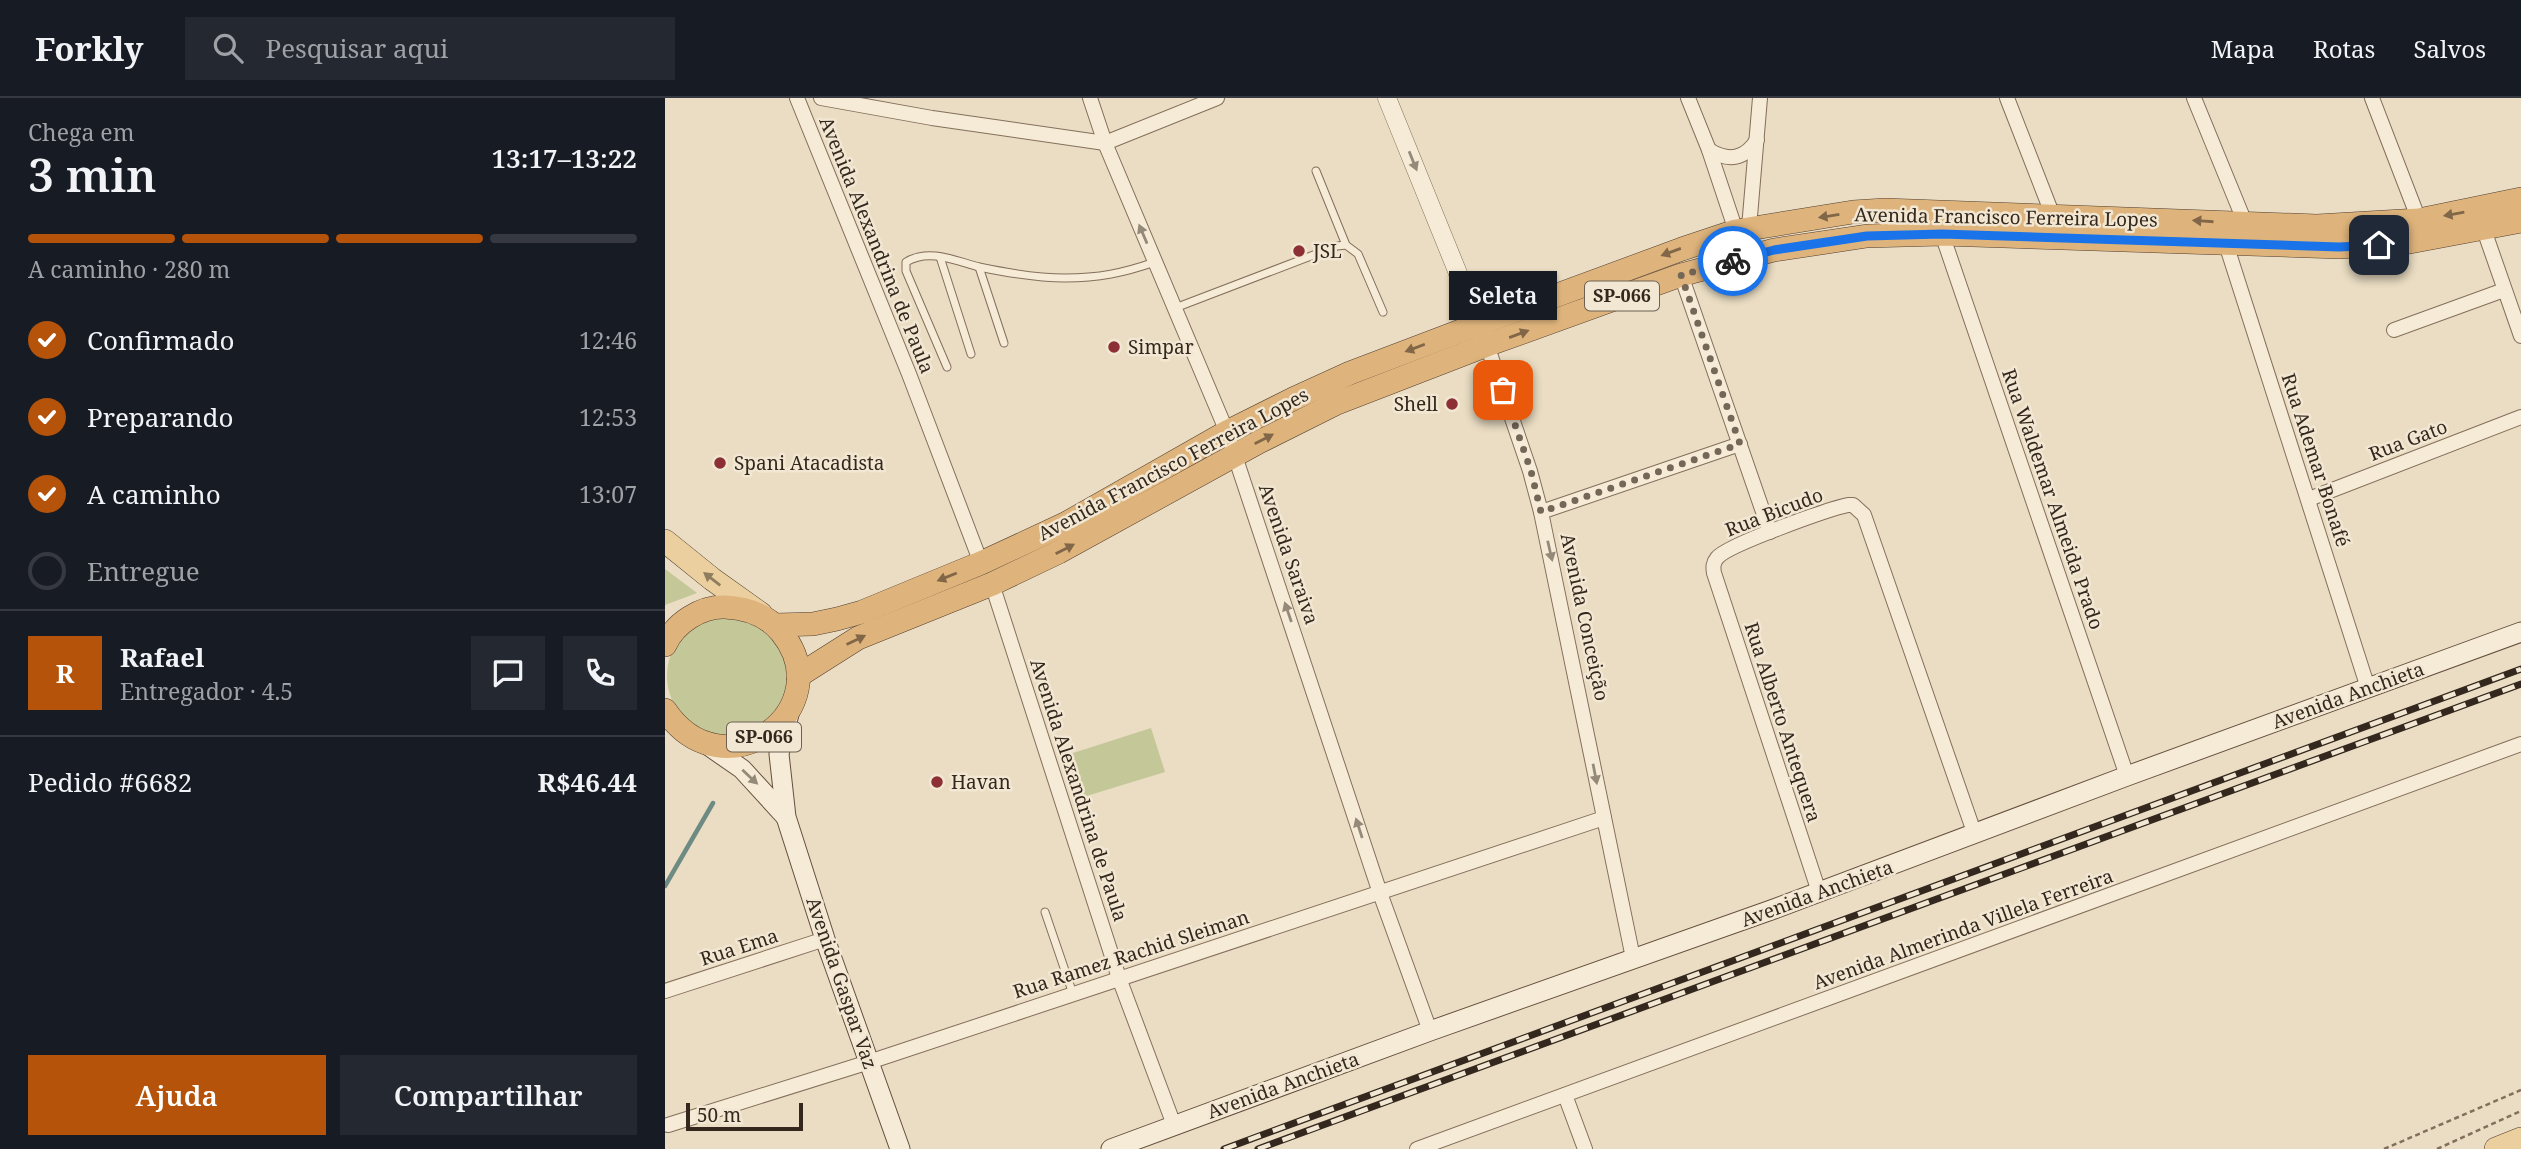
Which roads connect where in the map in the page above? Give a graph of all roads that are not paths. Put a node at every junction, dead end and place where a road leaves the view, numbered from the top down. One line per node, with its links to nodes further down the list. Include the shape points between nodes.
1 (797, 98): 46 (street, Avenida Alexandrina de Paula)
2 (821, 98): 12 (street)
3 (1090, 98): 12 (street, Avenida Saraiva)
4 (1217, 98): 12 (street)
5 (1387, 98): 33 (street, Avenida Conceição, one-way to 33)
6 (1688, 98): 13 (street)
7 (1760, 98): 11 (street)
8 (2007, 98): 16 (street)
9 (2194, 98): 19 (street)
10 (2372, 98): 17 (street)
11 (1757, 140): 13 (street, via 1739,157 1721,157); 20 (street)
12 (1105, 143): 26 (street, Avenida Saraiva, one-way to 12)
13 (1709, 150): 20 (street)
14 (1316, 171): 24 (lane)
15 (2521, 200): 17 (highway, Avenida Francisco Ferreira Lopes / SP-066, one-way to 17)
16 (2053, 216): 19 (highway, Avenida Francisco Ferreira Lopes / SP-066, one-way to 16); 20 (highway, Avenida Francisco Ferreira Lopes / SP-066, one-way to 20, via 1885,210)
17 (2419, 220): 19 (highway, Avenida Francisco Ferreira Lopes / SP-066)
18 (2521, 221): 21 (highway, Avenida Francisco Ferreira Lopes / SP-066)
19 (2246, 225)
20 (1743, 230): 28 (highway, via 1741,244); 33 (highway, Avenida Francisco Ferreira Lopes / SP-066, one-way to 33, via 1682,248)
21 (2484, 230): 23 (highway, Avenida Francisco Ferreira Lopes / SP-066, via 2399,244); 29 (street)
22 (1942, 234): 23 (highway, Avenida Francisco Ferreira Lopes / SP-066); 28 (highway, Avenida Francisco Ferreira Lopes / SP-066, via 1824,241); 59 (street, Rua Waldemar Almeida Prado)
23 (2226, 244): 42 (street, Rua Ademar Bonafé)
24 (1346, 245): 30 (lane); 31 (lane, via 1358,254)
25 (940, 257): 27 (lane); 36 (lane); 37 (lane, via 913,257 906,261 906,271)
26 (1155, 262): 27 (lane, via 1086,278); 30 (street, Avenida Saraiva)
27 (979, 267): 35 (lane)
28 (1681, 275): 33 (highway, Avenida Francisco Ferreira Lopes / SP-066, one-way to 28); 40 (street)
29 (2504, 290): 32 (street); 34 (street)
30 (1175, 309): 39 (street, Avenida Saraiva)
31 (1383, 312)
32 (2394, 330)
33 (1483, 334): 39 (highway, Avenida Francisco Ferreira Lopes / SP-066, one-way to 39, via 1350,373); 41 (highway, Avenida Francisco Ferreira Lopes / SP-066, one-way to 33); 43 (street, Avenida Conceição)
34 (2521, 336)
35 (1004, 342)
36 (971, 354)
37 (947, 367)
38 (2521, 417): 42 (street, Rua Gato)
39 (1227, 432): 41 (street, Avenida Saraiva); 46 (highway, Avenida Francisco Ferreira Lopes / SP-066, via 1065,524)
40 (1740, 444): 43 (street); 44 (street)
41 (1235, 455): 48 (highway, Avenida Francisco Ferreira Lopes / SP-066, one-way to 41, via 1104,529); 64 (street, Avenida Saraiva, one-way to 41)
42 (2309, 499): 53 (street, Rua Ademar Bonafé)
43 (1541, 512): 61 (street, Avenida Conceição, one-way to 61)
44 (1770, 532): 47 (street, Rua Bicudo, via 1728,549); 62 (street, Rua Bicudo, via 1853,505 1864,515)
45 (665, 541): 49 (main road, one-way to 45)
46 (981, 563): 49 (highway, Avenida Francisco Ferreira Lopes / SP-066, one-way to 49, via 837,619 813,624)
47 (1714, 563): 63 (street, Rua Alberto Antequera, via 1716,582)
48 (992, 584): 52 (highway, Avenida Francisco Ferreira Lopes / SP-066, one-way to 48, via 858,638); 68 (street, Avenida Alexandrina de Paula)
49 (768, 620): 51 (highway, Avenida Francisco Ferreira Lopes / SP-066, via 741,608 720,607 700,612); 52 (highway, SP-066, via 787,640)
50 (2521, 632): 53 (main road, Avenida Anchieta)
51 (666, 638)
52 (798, 676): 55 (highway, SP-066)
53 (2368, 688): 59 (main road, Avenida Anchieta)
54 (665, 710): 57 (highway, via 678,727)
55 (790, 710): 57 (highway, SP-066, via 778,726 754,741 726,747); 60 (main road, via 779,754)
56 (665, 740): 57 (highway, SP-066)
57 (701, 742): 60 (main road, one-way to 60, via 742,769)
58 (2521, 744): 73 (street, Avenida Almerinda Villela Ferreira)
59 (2127, 776): 62 (main road, Avenida Anchieta)
60 (786, 817): 66 (main road, Avenida Gaspar Vaz)
61 (1604, 818): 64 (street, Rua Ramez Rachid Sleiman); 67 (street, Avenida Conceição)
62 (1975, 835): 63 (main road, Avenida Anchieta)
63 (1819, 892): 67 (main road, Avenida Anchieta)
64 (1380, 893): 68 (street, Rua Ramez Rachid Sleiman); 71 (street, Avenida Saraiva)
65 (1045, 912): 70 (lane)
66 (825, 939): 69 (street, Rua Ema); 72 (main road, Avenida Gaspar Vaz)
67 (1633, 958): 71 (main road, Avenida Anchieta)
68 (1119, 978): 70 (street, Rua Ramez Rachid Sleiman); 75 (street, Avenida Alexandrina de Paula)
69 (665, 991)
70 (1073, 994): 72 (street, Rua Ramez Rachid Sleiman)
71 (1430, 1031): 75 (main road, Avenida Anchieta)
72 (869, 1062): 74 (street, Rua Ramez Rachid Sleiman); 77 (main road, Avenida Gaspar Vaz)
73 (1565, 1096): 79 (street, Avenida Almerinda Villela Ferreira); 80 (street)
74 (668, 1125)
75 (1174, 1125): 78 (main road, Avenida Anchieta)
76 (2521, 1139): 81 (main road)
77 (900, 1149)
78 (1111, 1149)
79 (1417, 1149)
80 (1585, 1149)
81 (2496, 1149)

